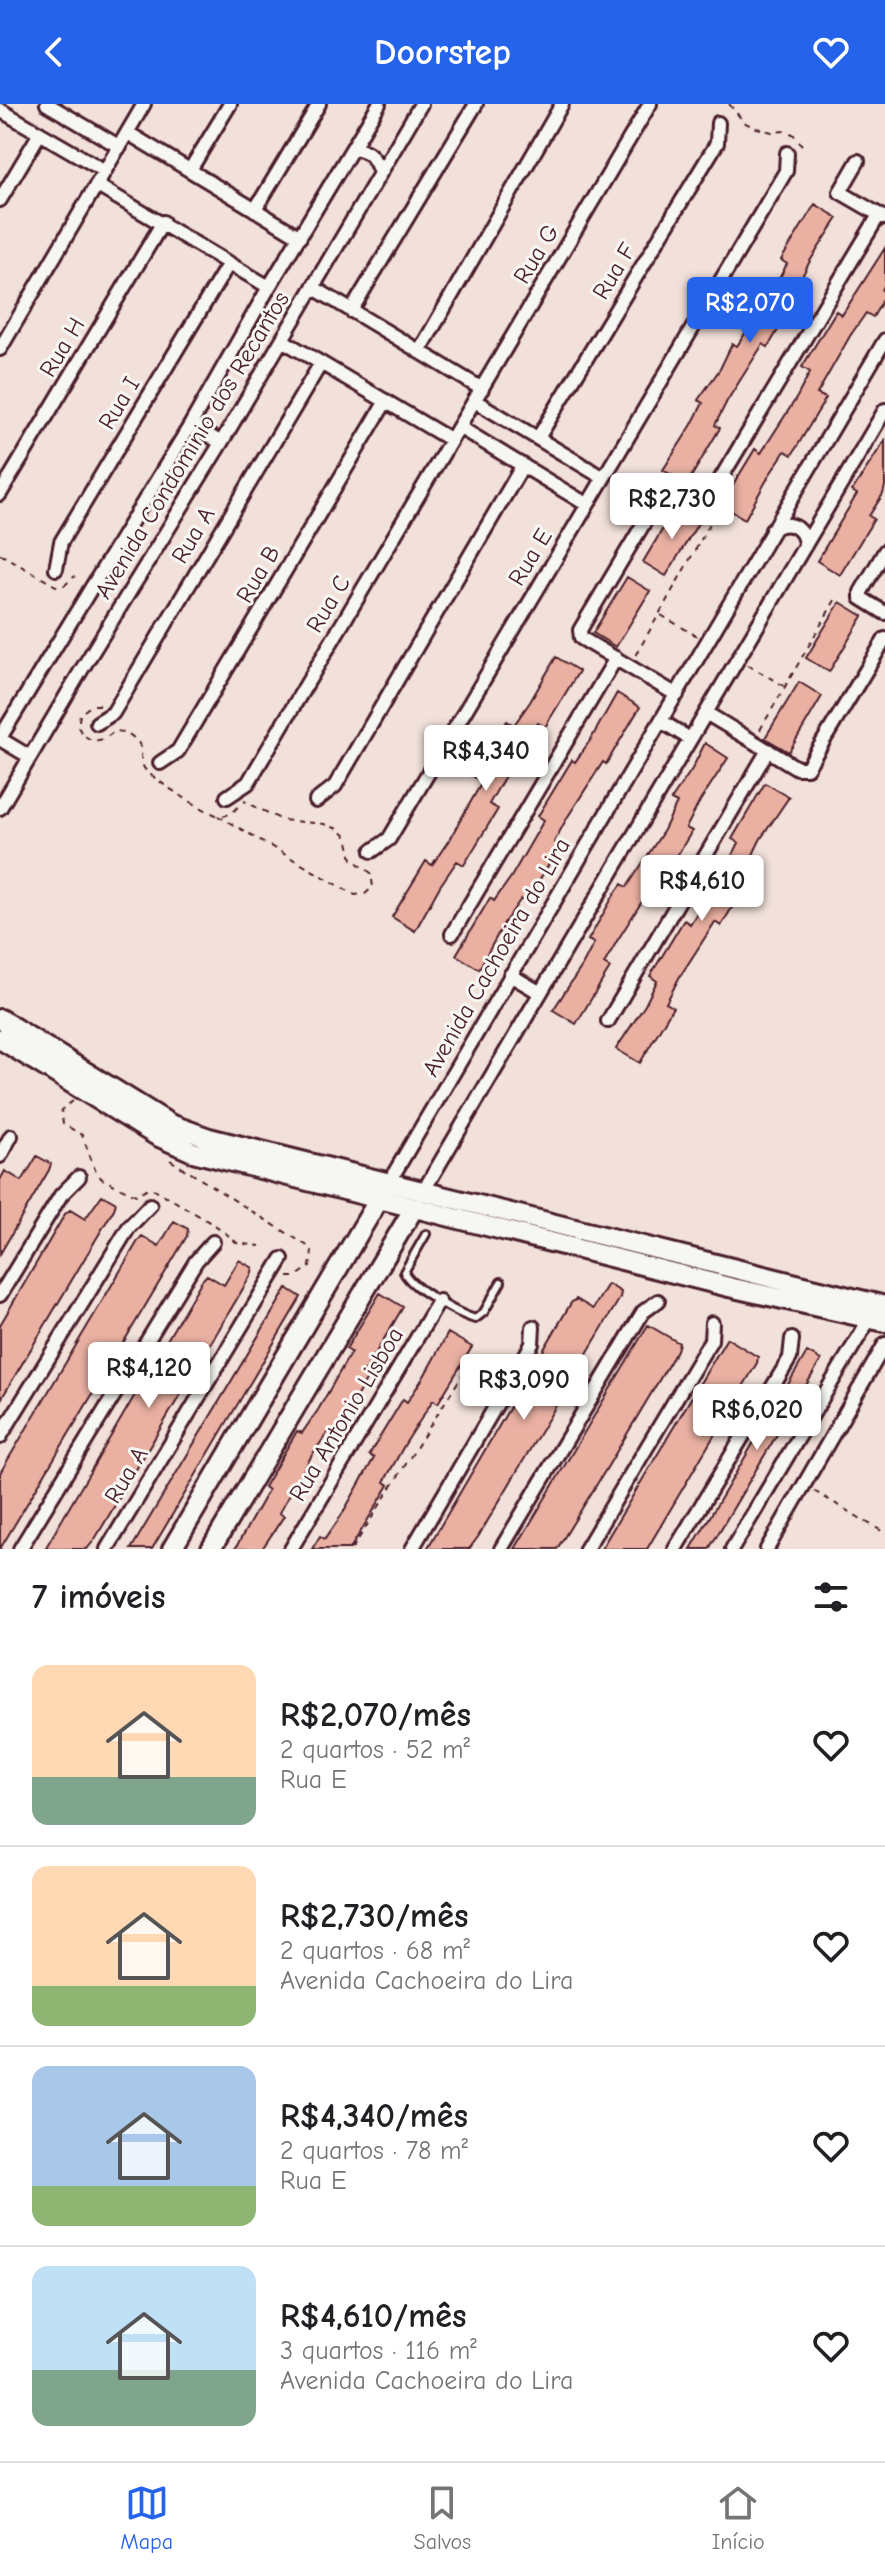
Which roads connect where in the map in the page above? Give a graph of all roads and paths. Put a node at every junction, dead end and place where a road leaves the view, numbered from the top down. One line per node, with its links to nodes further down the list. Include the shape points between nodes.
1 (144, 104): 14 (street)
2 (230, 104): 20 (street)
3 (319, 104): 25 (street)
4 (379, 104): 18 (street, Avenida Condominio dos Recantos)
5 (421, 104): 22 (street, Avenida Condominio dos Recantos)
6 (476, 104): 32 (street)
7 (562, 104): 36 (street)
8 (650, 104): 38 (street, Rua G)
9 (729, 104): 15 (path, via 744,122 793,134)
10 (51, 105): 16 (street)
11 (0, 110): 13 (street)
12 (718, 123): 43 (street, Rua F, via 717,143)
13 (40, 133): 21 (street); 24 (street)
14 (128, 133): 16 (street); 20 (street)
15 (802, 145)
16 (120, 147): 21 (street)
17 (787, 153): 47 (street, Rua E, via 786,171)
18 (348, 156): 22 (street, via 353,148 370,153); 28 (street, Avenida Condominio dos Recantos)
19 (858, 161): 26 (street, via 840,192)
20 (190, 170): 25 (street)
21 (105, 171): 23 (street)
22 (380, 173): 31 (street, Avenida Condominio dos Recantos)
23 (96, 185): 27 (street); 35 (street)
24 (0, 200)
25 (255, 210): 28 (street)
26 (882, 216): 62 (street, via 709,498 701,504 666,488 616,568 580,630 581,638)
27 (163, 222): 29 (street); 48 (street, Rua H)
28 (300, 237): 30 (street, Avenida Condominio dos Recantos)
29 (229, 263): 30 (street); 55 (street, Rua I, via 61,542)
30 (269, 287): 41 (street, Avenida Condominio dos Recantos)
31 (314, 288): 32 (street); 33 (street, Avenida Condominio dos Recantos)
32 (351, 311): 36 (street)
33 (282, 340): 37 (street); 45 (street, Avenida Condominio dos Recantos)
34 (885, 340): 51 (street, Avenida Cachoeira do Lira)
35 (0, 349)
36 (419, 352): 38 (street)
37 (321, 363): 39 (street); 70 (street, Rua A, via 113,713)
38 (478, 395): 42 (street, Rua G); 43 (street)
39 (386, 401): 44 (street); 76 (street, Rua B, via 178,751)
40 (885, 410): 52 (street)
41 (191, 424): 45 (street); 71 (street, Avenida Condominio dos Recantos)
42 (459, 427): 44 (street, Rua C); 46 (street)
43 (538, 438): 47 (street)
44 (451, 440): 77 (street, Rua C, via 248,783)
45 (221, 443): 75 (street, Avenida Condominio dos Recantos)
46 (523, 465): 49 (street); 78 (street, via 335,786)
47 (602, 477): 49 (street, Rua E)
48 (0, 494)
49 (586, 504): 81 (street, Rua E, via 389,839)
50 (712, 520): 59 (path)
51 (772, 529): 52 (street, via 795,526 804,535); 61 (street, Avenida Cachoeira do Lira)
52 (805, 546): 63 (street)
53 (885, 551): 58 (street, via 861,598)
54 (0, 554): 56 (path, via 56,586)
55 (56, 569)
56 (75, 576)
57 (838, 595): 65 (path)
58 (885, 613)
59 (660, 614): 61 (path); 64 (path)
60 (885, 639): 74 (street, via 812,765 803,770)
61 (706, 642): 66 (street, Avenida Cachoeira do Lira)
62 (616, 658): 64 (street); 82 (street)
63 (737, 659): 65 (path); 68 (street)
64 (629, 666): 66 (street)
65 (785, 687): 73 (path)
66 (677, 695): 69 (street, Avenida Cachoeira do Lira)
67 (104, 707): 80 (path, via 84,709 77,722 87,739 98,742 124,731 139,742 142,762 153,778)
68 (706, 713): 72 (street); 73 (street)
69 (661, 721): 72 (street); 83 (street, Avenida Cachoeira do Lira)
70 (97, 723)
71 (0, 738): 75 (street)
72 (690, 739): 84 (street)
73 (754, 741): 74 (street)
74 (768, 750): 86 (street)
75 (30, 757): 79 (street, Avenida Condominio dos Recantos)
76 (160, 763)
77 (227, 797)
78 (316, 801)
79 (0, 808)
80 (218, 816): 80 (path, via 247,801 282,820 338,829 347,837 352,859 371,873 373,887 355,895)
81 (372, 851)
82 (452, 934)
83 (510, 975): 84 (street); 93 (street, Avenida Cachoeira do Lira)
84 (539, 992): 94 (street)
85 (0, 1019): 93 (street, via 170,1124)
86 (608, 1021)
87 (0, 1039): 93 (street, via 157,1136 193,1152)
88 (76, 1101): 98 (path, via 61,1110 63,1124 82,1135 102,1179 136,1195 156,1190 237,1243)
89 (11, 1136): 90 (street)
90 (0, 1156)
91 (166, 1157): 100 (path, via 306,1245 312,1251 310,1267)
92 (79, 1177): 102 (street, via 61,1195)
93 (384, 1191): 94 (street); 114 (street)
94 (418, 1200): 105 (street); 106 (street, via 715,1283); 116 (street)
95 (150, 1205): 112 (street, via 129,1227)
96 (426, 1234): 103 (lane, via 404,1272)
97 (213, 1242): 117 (street, via 196,1261)
98 (260, 1246)
99 (282, 1259): 118 (street, Rua A)
100 (287, 1277)
101 (501, 1282): 103 (lane, via 475,1319)
102 (0, 1295)
103 (439, 1301): 120 (street, Rua Antonio Lisboa)
104 (658, 1301): 123 (street, via 643,1312)
105 (885, 1306)
106 (877, 1320): 126 (street)
107 (712, 1323): 124 (street, via 711,1340)
108 (533, 1327): 122 (street, via 532,1344)
109 (792, 1339): 125 (street, via 790,1358)
110 (885, 1344): 113 (street)
111 (468, 1366): 121 (path)
112 (0, 1437)
113 (802, 1484): 115 (path); 127 (street)
114 (185, 1529): 116 (street); 119 (street)
115 (885, 1533)
116 (212, 1548)
117 (20, 1549)
118 (107, 1549)
119 (172, 1549)
120 (291, 1549)
121 (352, 1549)
122 (412, 1549)
123 (501, 1549)
124 (586, 1549)
125 (675, 1549)
126 (732, 1549)
127 (767, 1549)

